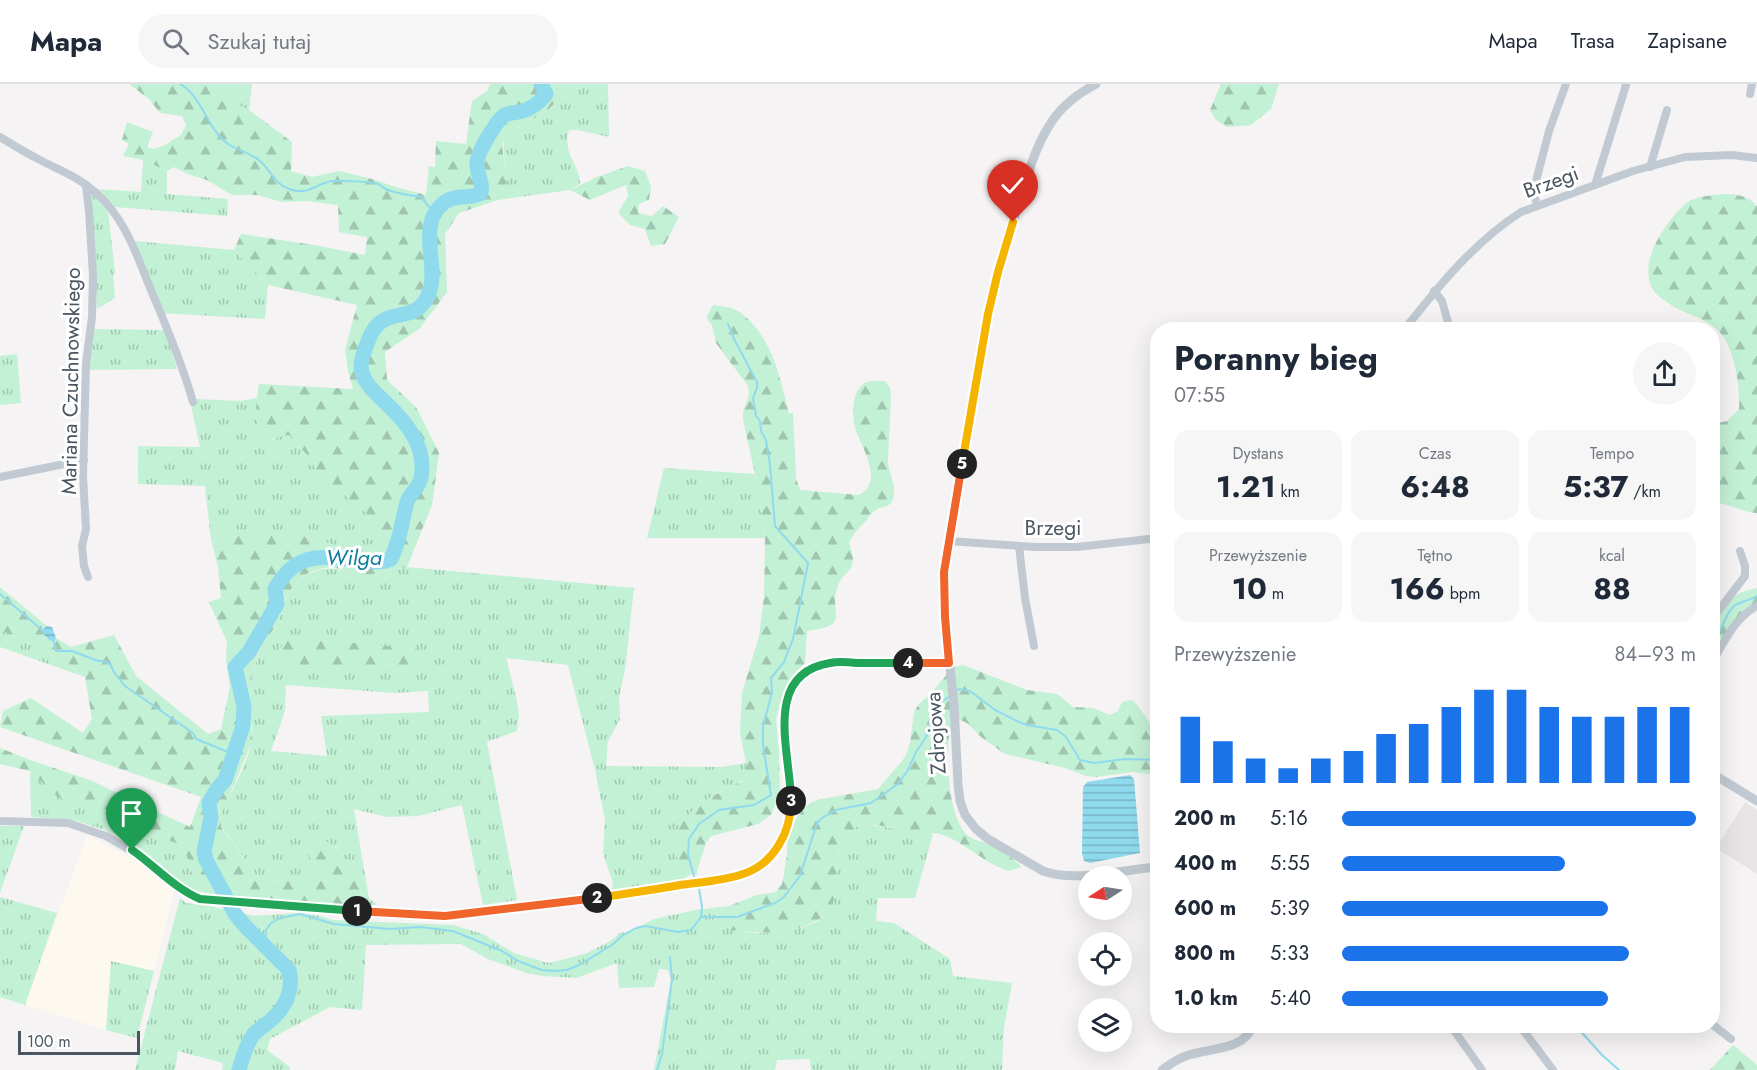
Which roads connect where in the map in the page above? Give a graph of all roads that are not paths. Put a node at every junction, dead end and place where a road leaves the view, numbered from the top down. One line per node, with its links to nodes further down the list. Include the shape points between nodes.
1 (1096, 84): 20 (street, via 1071,100 1049,126 1027,178 988,314)
2 (1566, 84): 12 (street, via 1535,185)
3 (1752, 84): 5 (street)
4 (1626, 85): 10 (street)
5 (1750, 94)
6 (1667, 110): 9 (street)
7 (0, 137): 11 (street)
8 (1757, 158): 9 (street, Brzegi, via 1685,157)
9 (1650, 167): 10 (street, Brzegi)
10 (1595, 184): 12 (street, Brzegi)
11 (86, 185): 16 (street, via 108,205 131,241); 17 (street, Mariana Czuchnowskiego, via 93,274)
12 (1537, 206): 13 (street, Brzegi, via 1505,222)
13 (1434, 291): 14 (street, Brzegi); 15 (street, via 1442,301)
14 (1410, 322)
15 (1448, 322)
16 (194, 402)
17 (84, 460): 18 (street); 23 (street, Mariana Czuchnowskiego, via 86,529 82,546)
18 (0, 477)
19 (1150, 539): 21 (street, Brzegi, via 1077,547)
20 (948, 541): 21 (street, Brzegi); 28 (street, via 944,586)
21 (1018, 546): 26 (street)
22 (1740, 551): 25 (street, via 1745,576)
23 (88, 577)
24 (1757, 606): 27 (street, via 1736,623)
25 (1720, 608)
26 (1034, 646)
27 (1720, 649)
28 (949, 663): 31 (street, Zdrojowa, via 832,662 814,666 799,678 784,711 791,793 786,832 778,848 763,863 725,879 445,916 242,904 192,896 150,862 106,836 68,823); 32 (street, Zdrojowa, via 960,801 976,829 1052,874 1078,876)
29 (1720, 778): 30 (street)
30 (1757, 801)
31 (0, 821)
32 (1150, 868)
33 (1720, 1031): 37 (street)
34 (1249, 1033): 38 (street, via 1243,1040 1186,1056)
35 (1456, 1033): 39 (street)
36 (1525, 1033): 40 (street)
37 (1731, 1040)
38 (1162, 1070)
39 (1482, 1070)
40 (1553, 1070)

